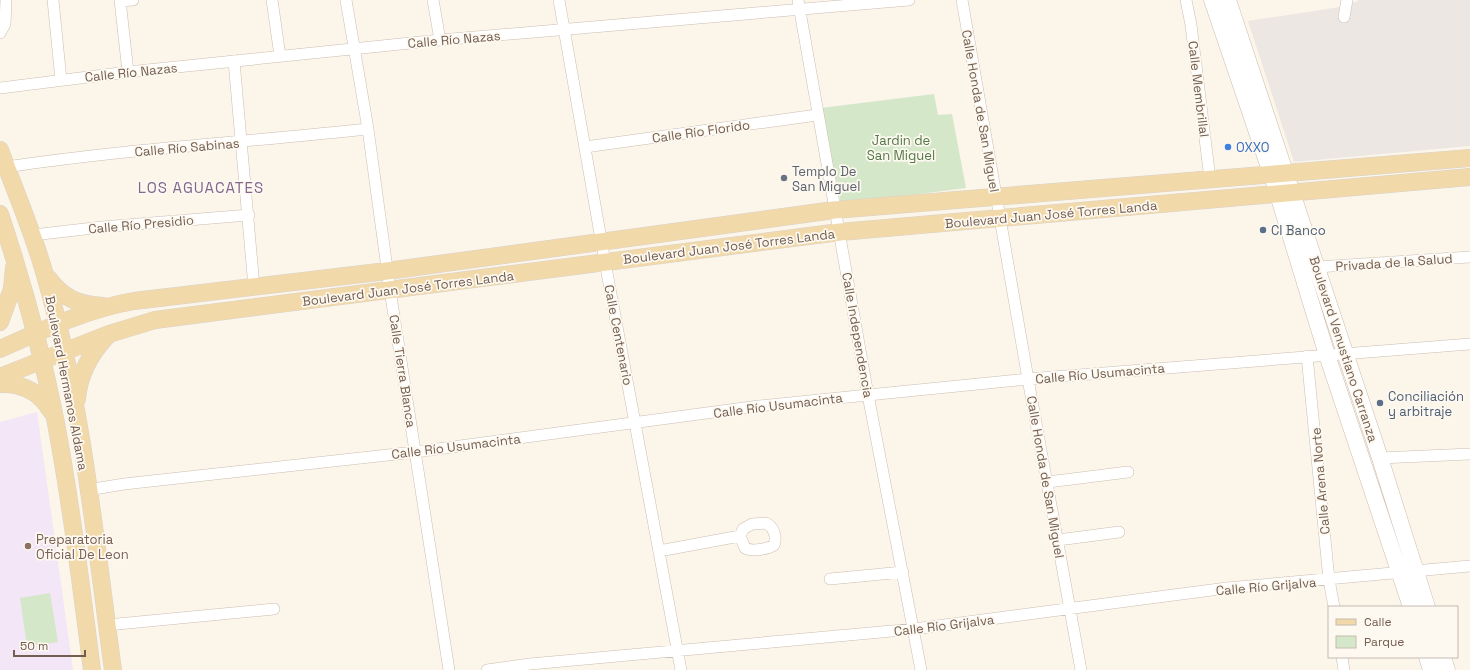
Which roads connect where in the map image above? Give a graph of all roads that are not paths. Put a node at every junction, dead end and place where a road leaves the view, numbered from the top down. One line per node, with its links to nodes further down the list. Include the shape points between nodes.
1 (6, 0): 18 (street, via 5,24)
2 (52, 0): 24 (street)
3 (133, 0): 14 (street)
4 (272, 0): 21 (street)
5 (346, 0): 20 (street, Calle Tierra Blanca)
6 (433, 0): 19 (street)
7 (559, 0): 17 (street, Calle Centenario)
8 (908, 0): 15 (street, Calle Río Nazas)
9 (962, 0): 37 (street, Calle Honda de San Miguel)
10 (1186, 0): 35 (street, Calle Membrillal)
11 (1212, 0): 33 (main road, Boulevard Venustiano Carranza)
12 (1228, 0): 33 (main road, Boulevard Venustiano Carranza)
13 (1347, 0): 16 (street)
14 (120, 1): 23 (street)
15 (799, 5): 17 (street, Calle Río Nazas); 26 (street, Calle Independencia)
16 (1344, 17)
17 (564, 30): 19 (street, Calle Río Nazas); 29 (street, Calle Centenario)
18 (0, 33)
19 (440, 40): 20 (street, Calle Río Nazas)
20 (355, 49): 21 (street, Calle Río Nazas); 27 (street, Calle Tierra Blanca)
21 (280, 56): 22 (street, Calle Río Nazas)
22 (234, 61): 23 (street, Calle Río Nazas); 28 (street)
23 (128, 72): 24 (street, Calle Río Nazas)
24 (61, 80): 25 (street, Calle Río Nazas)
25 (0, 88)
26 (817, 115): 29 (street, Calle Río Florido); 38 (street, Calle Independencia)
27 (368, 129): 28 (street, Calle Río Sabinas); 49 (street, Calle Tierra Blanca)
28 (241, 142): 32 (street, Calle Río Sabinas, via 137,150); 40 (street)
29 (585, 147): 44 (street, Calle Centenario)
30 (0, 150): 32 (main road, Boulevard Hermanos Aldama)
31 (1470, 158): 33 (main road, Boulevard Juan José Torres Landa)
32 (6, 167): 43 (main road, Boulevard Hermanos Aldama)
33 (1278, 174): 35 (main road, Boulevard Juan José Torres Landa); 36 (main road, Boulevard Venustiano Carranza)
34 (1470, 177): 36 (main road, Boulevard Juan José Torres Landa)
35 (1210, 179): 37 (main road, Boulevard Juan José Torres Landa)
36 (1285, 194): 41 (main road, Boulevard Juan José Torres Landa); 48 (main road, Boulevard Venustiano Carranza); 61 (main road, Boulevard Venustiano Carranza)
37 (996, 196): 38 (main road, Boulevard Juan José Torres Landa); 41 (street, Calle Honda de San Miguel)
38 (834, 210): 42 (street, Calle Independencia); 44 (main road, Boulevard Juan José Torres Landa)
39 (0, 214): 46 (main road, Boulevard Hermanos Aldama)
40 (249, 215): 43 (street, Calle Río Presidio, via 102,226); 51 (street)
41 (1000, 218): 42 (main road, Boulevard Juan José Torres Landa); 66 (street, Calle Honda de San Miguel)
42 (840, 232): 47 (main road, Boulevard Juan José Torres Landa); 68 (street, Calle Independencia)
43 (33, 235): 50 (main road, Boulevard Hermanos Aldama)
44 (602, 242): 47 (street, Calle Centenario); 49 (main road, Boulevard Juan José Torres Landa)
45 (1470, 257): 48 (street, Privada de la Salud)
46 (14, 258): 54 (main road, via 12,289); 56 (main road, Boulevard Hermanos Aldama)
47 (605, 262): 52 (main road, Boulevard Juan José Torres Landa); 71 (street, Calle Centenario)
48 (1317, 267): 62 (main road, Boulevard Venustiano Carranza)
49 (388, 271): 51 (main road, Boulevard Juan José Torres Landa); 52 (street, Calle Tierra Blanca)
50 (45, 275): 53 (main road, via 58,292 71,300 84,305); 55 (main road, Boulevard Hermanos Aldama)
51 (254, 287): 53 (main road, Boulevard Juan José Torres Landa, via 134,301)
52 (390, 290): 57 (main road, Boulevard Juan José Torres Landa, via 155,320); 72 (street, Calle Tierra Blanca)
53 (106, 307): 55 (main road, Boulevard Juan José Torres Landa)
54 (0, 322)
55 (58, 324): 56 (main road, Boulevard Juan José Torres Landa); 60 (main road, Boulevard Hermanos Aldama)
56 (34, 334): 59 (main road, Boulevard Juan José Torres Landa); 64 (main road, Boulevard Hermanos Aldama)
57 (109, 334): 60 (main road, Boulevard Juan José Torres Landa); 69 (main road, via 94,351 83,370 77,392)
58 (1470, 344): 62 (street, Calle Río Usumacinta)
59 (0, 349)
60 (63, 352): 64 (main road, Boulevard Juan José Torres Landa); 69 (main road, Boulevard Hermanos Aldama)
61 (1327, 354): 62 (street, Calle Río Usumacinta); 63 (street, Calle Río Usumacinta); 83 (main road, Boulevard Venustiano Carranza)
62 (1345, 354): 74 (main road, Boulevard Venustiano Carranza)
63 (1307, 356): 66 (street, Calle Río Usumacinta); 86 (street, Calle Arena Norte)
64 (41, 361): 65 (main road, Boulevard Juan José Torres Landa); 70 (main road, Boulevard Hermanos Aldama)
65 (0, 377)
66 (1028, 379): 68 (street, Calle Río Usumacinta); 76 (street, Calle Honda de San Miguel)
67 (0, 384): 70 (main road, via 21,385 35,393 46,403)
68 (868, 395): 71 (street, Calle Río Usumacinta, via 759,406); 84 (street, Calle Independencia)
69 (77, 415): 77 (main road, Boulevard Hermanos Aldama)
70 (54, 417): 98 (main road, Boulevard Hermanos Aldama, via 69,497)
71 (636, 423): 72 (street, Calle Río Usumacinta); 81 (street, Calle Centenario)
72 (415, 452): 77 (street, Calle Río Usumacinta); 100 (street, Calle Tierra Blanca)
73 (1470, 454): 74 (street)
74 (1380, 458): 83 (main road, Boulevard Venustiano Carranza)
75 (1128, 472): 76 (street)
76 (1048, 482): 80 (street, Calle Honda de San Miguel)
77 (88, 490): 92 (main road, Boulevard Hermanos Aldama)
78 (1119, 532): 80 (street)
79 (740, 536): 81 (street)
80 (1058, 540): 91 (street, Calle Honda de San Miguel)
81 (659, 551): 94 (street, Calle Centenario)
82 (1470, 566): 83 (street, Calle Río Grijalva)
83 (1407, 571): 86 (street, Calle Río Grijalva); 88 (main road, Boulevard Venustiano Carranza); 89 (main road, Boulevard Venustiano Carranza)
84 (903, 572): 85 (street); 93 (street, Calle Independencia)
85 (830, 579)
86 (1329, 580): 87 (street, Calle Arena Norte); 91 (street, Calle Río Grijalva, via 1227,588)
87 (1334, 606)
88 (1411, 606)
89 (1426, 606)
90 (274, 609): 92 (street)
91 (1069, 609): 93 (street, Calle Río Grijalva); 104 (street, Calle Honda de San Miguel)
92 (107, 625): 99 (main road, Boulevard Hermanos Aldama)
93 (914, 630): 94 (street, Calle Río Grijalva); 103 (street, Calle Independencia)
94 (678, 651): 101 (street, Calle Río Grijalva); 102 (street, Calle Centenario)
95 (1342, 658): 105 (street)
96 (1427, 658): 106 (main road)
97 (1443, 658): 107 (main road)
98 (92, 670)
99 (113, 670)
100 (449, 670)
101 (487, 670)
102 (681, 670)
103 (921, 670)
104 (1081, 670)
105 (1344, 670)
106 (1431, 670)
107 (1447, 670)

